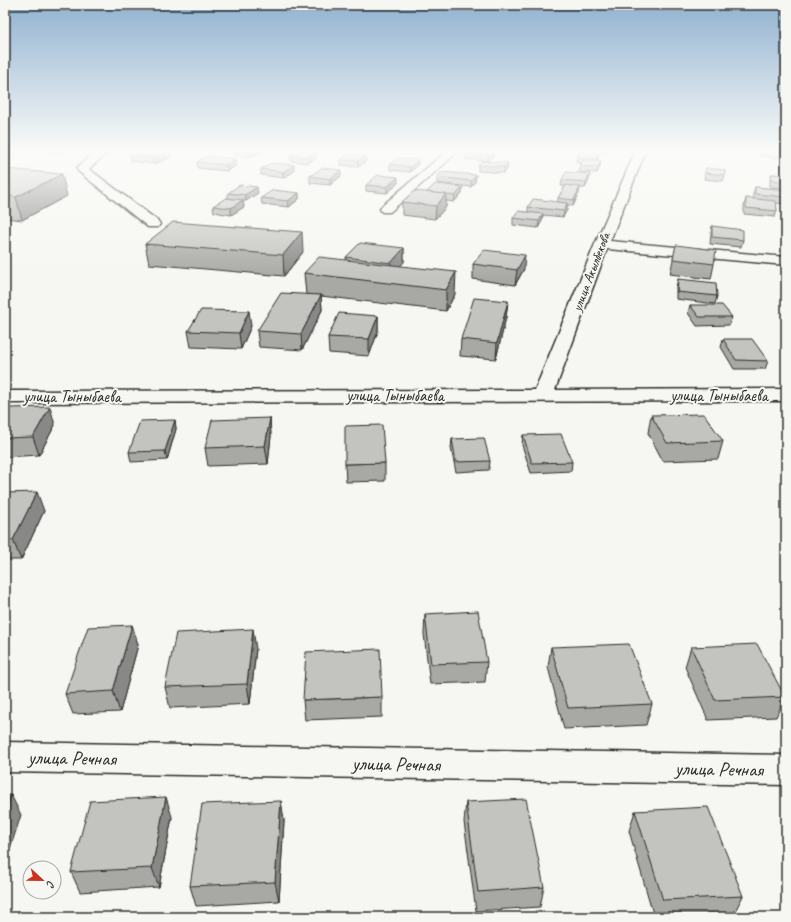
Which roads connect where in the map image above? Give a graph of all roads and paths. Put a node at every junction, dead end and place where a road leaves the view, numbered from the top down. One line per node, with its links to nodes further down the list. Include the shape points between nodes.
1 (113, 193): 5 (street)
2 (404, 193): 4 (street)
3 (623, 193): 6 (street, улица Акылбекова)
4 (386, 210)
5 (153, 224)
6 (602, 244): 7 (street); 8 (street, улица Акылбекова)
7 (786, 261)
8 (543, 395): 9 (street, улица Тыныбаева); 10 (street, улица Тыныбаева)
9 (786, 395)
10 (5, 397)
11 (5, 757): 12 (street, улица Речная)
12 (786, 770)

